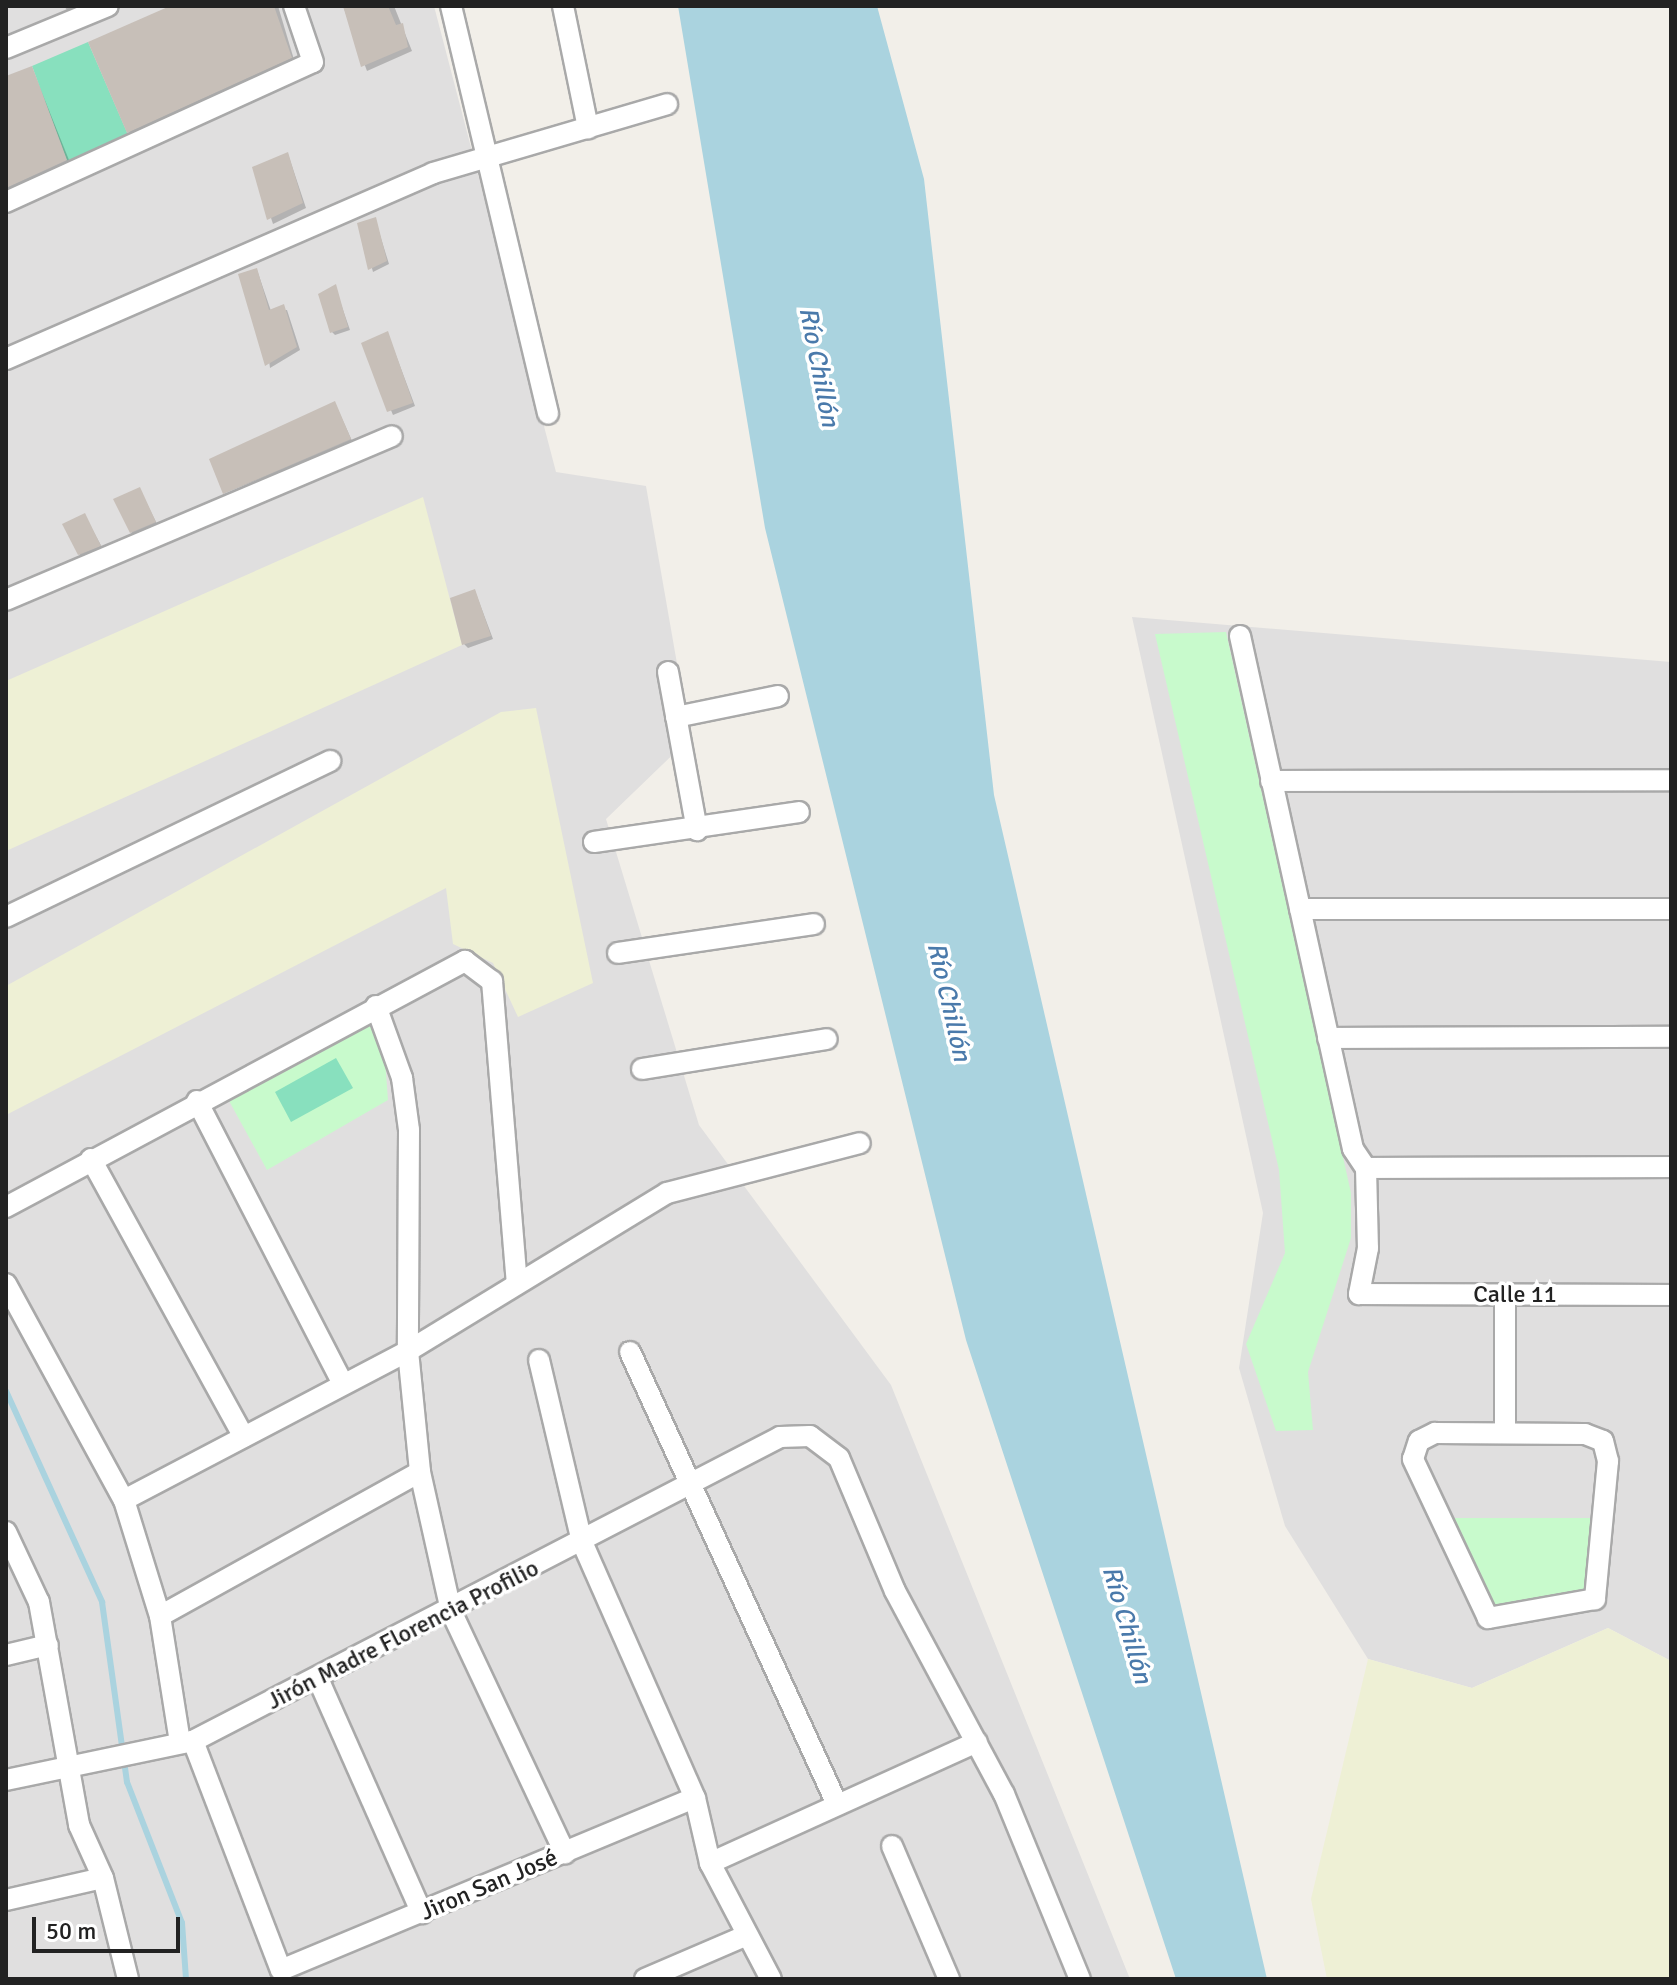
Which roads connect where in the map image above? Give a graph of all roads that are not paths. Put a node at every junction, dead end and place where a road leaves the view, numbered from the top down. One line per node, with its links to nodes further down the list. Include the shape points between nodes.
1 (108, 6): 5 (street)
2 (294, 6): 9 (street, via 313,62)
3 (451, 6): 8 (street)
4 (563, 6): 7 (street)
5 (6, 48)
6 (667, 104): 7 (street)
7 (588, 128): 8 (street)
8 (484, 158): 10 (street, via 433,173); 11 (street)
9 (6, 202)
10 (6, 359)
11 (548, 414)
12 (392, 436): 13 (street)
13 (6, 600)
14 (1240, 636): 20 (street)
15 (668, 672): 17 (street)
16 (778, 696): 17 (street)
17 (676, 717): 22 (street)
18 (330, 761): 26 (street)
19 (1671, 780): 20 (street)
20 (1271, 781): 24 (street)
21 (799, 812): 22 (street)
22 (697, 830): 23 (street)
23 (594, 842)
24 (1300, 909): 25 (street); 31 (street)
25 (1671, 909)
26 (6, 917)
27 (814, 924): 28 (street)
28 (618, 953)
29 (376, 1006): 34 (street); 40 (street, via 465,961 492,981); 44 (street, via 402,1078 409,1130)
30 (1671, 1037): 31 (street)
31 (1328, 1038): 38 (street, via 1353,1149)
32 (827, 1039): 33 (street)
33 (642, 1069)
34 (197, 1101): 36 (street); 47 (street)
35 (860, 1143): 40 (street, via 667,1193)
36 (91, 1159): 39 (street); 49 (street)
37 (1671, 1167): 38 (street)
38 (1366, 1168): 42 (street, Calle 11, via 1369,1235 1359,1294)
39 (6, 1207)
40 (517, 1283): 44 (street)
41 (6, 1284): 52 (street)
42 (1505, 1295): 43 (street, Calle 11); 48 (street)
43 (1671, 1295)
44 (408, 1351): 47 (street); 50 (street)
45 (630, 1352): 51 (street)
46 (539, 1360): 54 (street)
47 (343, 1384): 49 (street)
48 (1505, 1433): 48 (street, via 1435,1433 1414,1449 1421,1481 1485,1614 1591,1602 1608,1461 1603,1441 1585,1434)
49 (244, 1437): 52 (street)
50 (420, 1472): 55 (street); 56 (street)
51 (695, 1482): 54 (street, Jirón Madre Florencia Profilio); 61 (street, Jirón Madre Florencia Profilio, via 780,1437 810,1436 834,1450 901,1603); 65 (street)
52 (124, 1500): 56 (street)
53 (7, 1534): 57 (street, via 39,1602)
54 (582, 1542): 55 (street, Jirón Madre Florencia Profilio); 64 (street)
55 (451, 1611): 59 (street, Jirón Madre Florencia Profilio); 67 (street)
56 (160, 1616): 60 (street)
57 (48, 1645): 58 (street); 62 (street)
58 (6, 1655)
59 (319, 1681): 60 (street, Jirón Madre Florencia Profilio); 71 (street)
60 (187, 1741): 62 (street, Jirón Madre Florencia Profilio); 71 (street, Jiron San José, via 281,1970)
61 (977, 1742): 65 (street); 77 (street)
62 (65, 1767): 63 (street, Jirón Madre Florencia Profilio); 69 (street, via 79,1825)
63 (6, 1780)
64 (695, 1798): 67 (street, Jiron San José); 68 (street)
65 (837, 1805): 68 (street)
66 (892, 1846): 76 (street)
67 (565, 1853): 71 (street, Jiron San José)
68 (710, 1863): 72 (street)
69 (103, 1878): 70 (street); 73 (street)
70 (6, 1900)
71 (422, 1913)
72 (747, 1935): 74 (street); 75 (street)
73 (128, 1979)
74 (645, 1979)
75 (771, 1979)
76 (949, 1979)
77 (1080, 1979)

